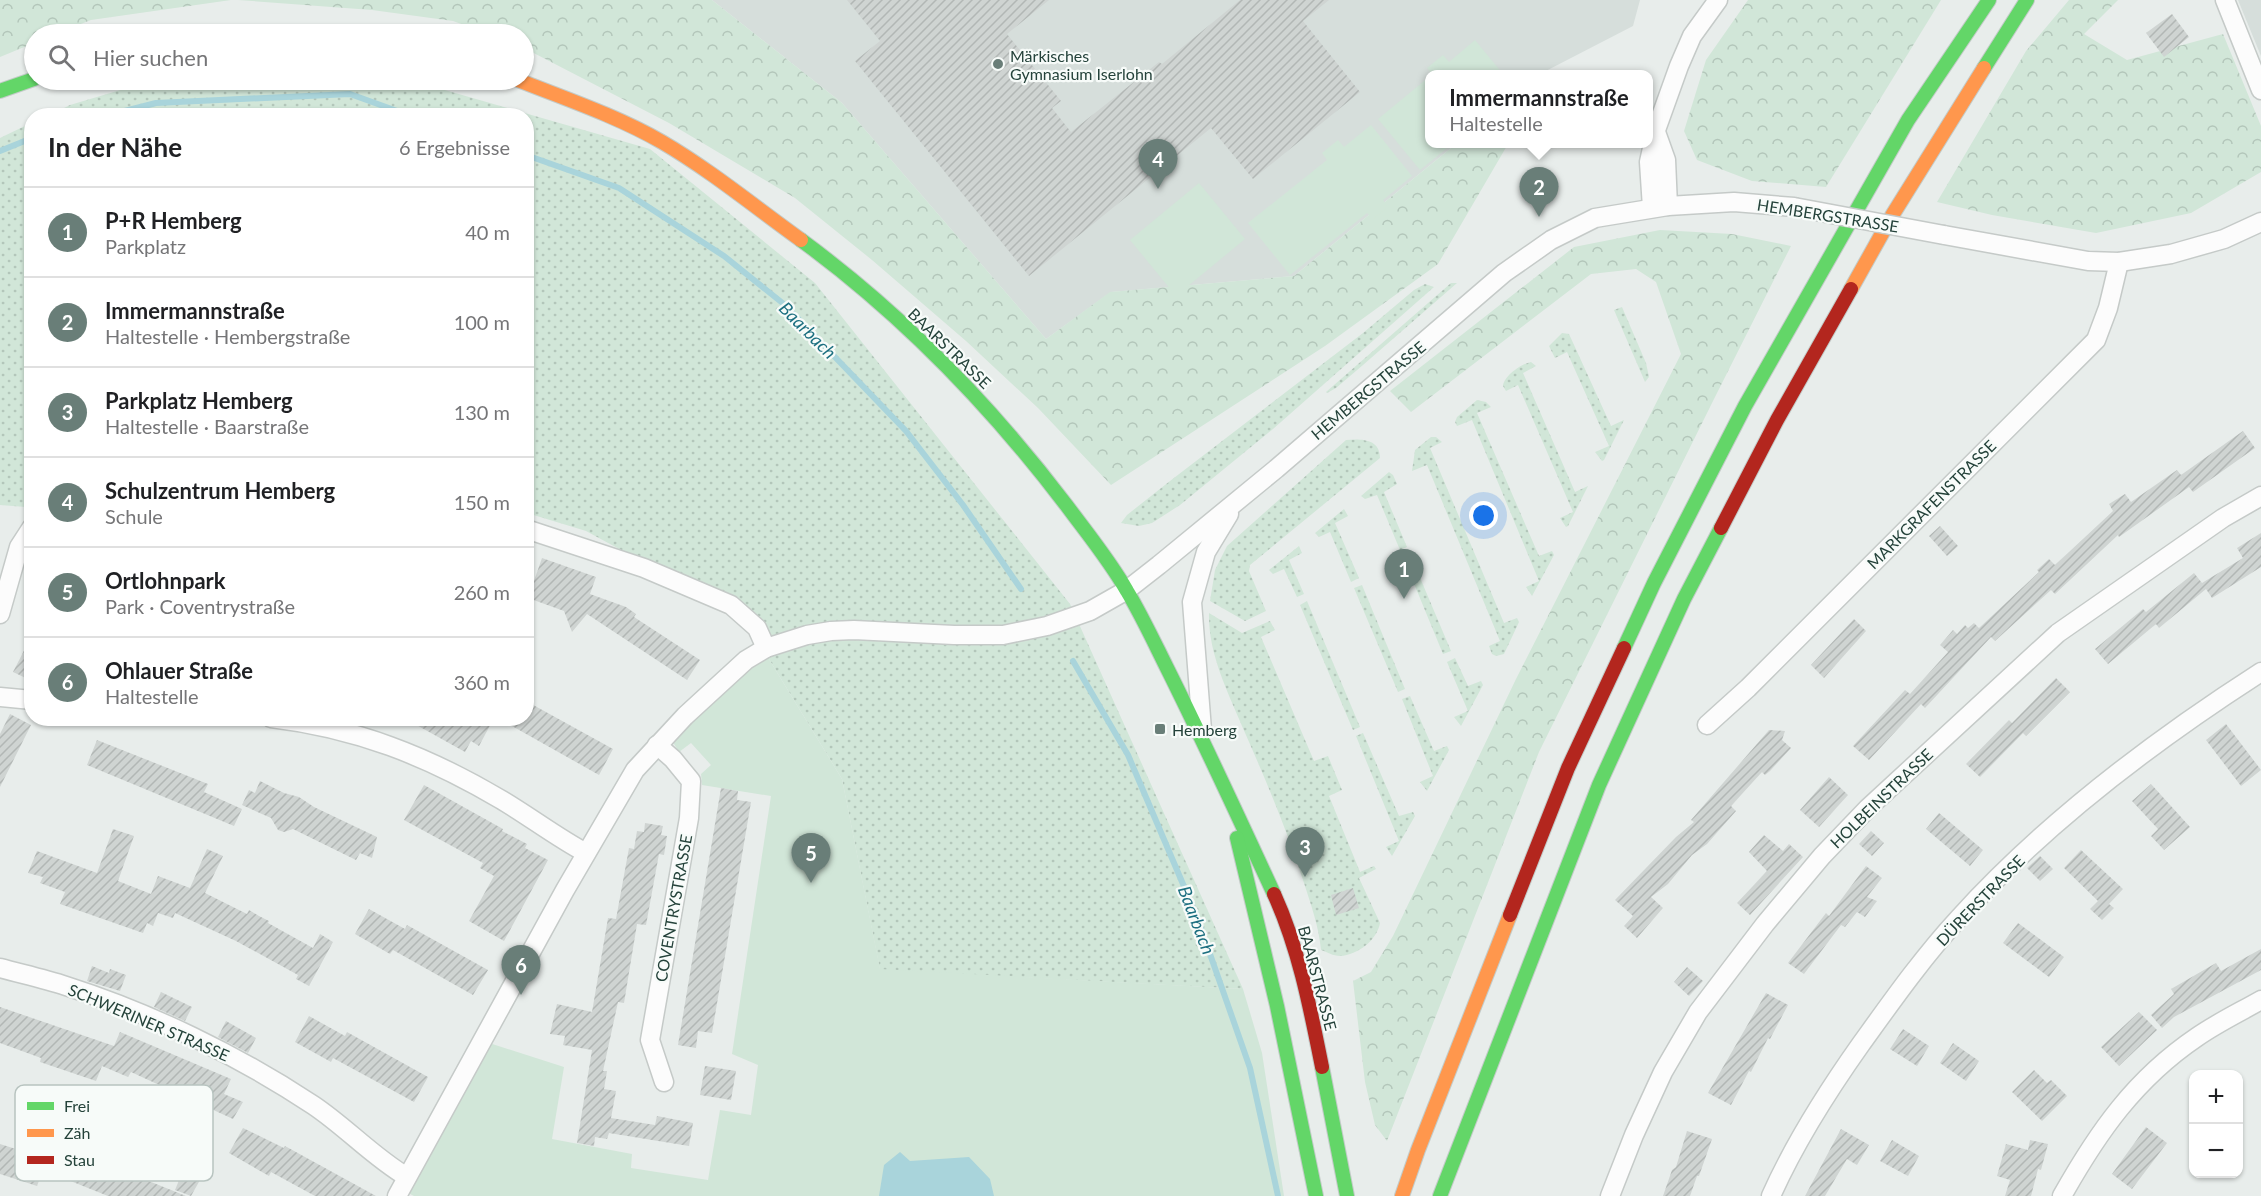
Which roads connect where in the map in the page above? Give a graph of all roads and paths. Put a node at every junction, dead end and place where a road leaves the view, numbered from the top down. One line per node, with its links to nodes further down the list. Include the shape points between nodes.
1 (1718, 0): 9 (street, via 1692,36 1656,130 1666,160)
2 (1989, 0): 35 (main road, via 1908,120 1745,406 1654,583 1568,768)
3 (2225, 0): 7 (street)
4 (2032, 5): 36 (main road, via 1893,214 1684,599 1599,785)
5 (24, 83): 8 (main road)
6 (534, 86): 16 (main road, BAARSTRASSE, via 622,121 662,142 831,262 936,355 980,400 1046,478)
7 (2261, 90)
8 (0, 91)
9 (1660, 207): 11 (street, HEMBERGSTRASSE, bridge, via 1734,202 1794,207 2088,261); 13 (street, HEMBERGSTRASSE, via 1595,218 1551,240 1504,273)
10 (2261, 222): 11 (street, HEMBERGSTRASSE, via 2214,242)
11 (2120, 262): 22 (street, MARKGRAFENSTRASSE, via 2096,340)
12 (2261, 496): 37 (street, HOLBEINSTRASSE, via 2223,518 2058,633 1868,808 1822,856 1698,1012 1664,1072)
13 (1236, 502): 16 (street, HEMBERGSTRASSE); 24 (street, HEMBERGSTRASSE, via 1206,552 1192,602)
14 (534, 532): 18 (street, via 644,568 731,605 758,628)
15 (24, 540): 17 (street)
16 (1127, 590): 18 (street, HEMBERGSTRASSE, via 1080,615 1003,634 854,630 807,635); 24 (main road, BAARSTRASSE)
17 (0, 614)
18 (766, 648): 25 (street, HEMBERGSTRASSE, via 746,660)
19 (2261, 672): 38 (street, DÜRERSTRASSE, via 2157,742 2082,802 1958,919 1835,1081 1786,1162)
20 (0, 697): 21 (street)
21 (24, 699)
22 (1707, 725)
23 (313, 726): 27 (street, via 414,754 501,800)
24 (1203, 743): 26 (main road, BAARSTRASSE)
25 (657, 745): 27 (street, HEMBERGSTRASSE, via 635,770); 30 (street, COVENTRYSTRASSE, via 687,773 693,785 650,1040)
26 (1222, 780): 33 (main road, BAARSTRASSE, via 1265,951); 34 (main road, BAARSTRASSE, via 1286,920 1304,980)
27 (586, 853): 31 (street, HEMBERGSTRASSE)
28 (0, 968): 31 (street, SCHWERINER STRASSE, via 65,985 204,1043 314,1106)
29 (2261, 1000): 39 (street, via 2198,1036 2156,1069 2112,1115)
30 (664, 1082)
31 (407, 1177): 32 (street, HEMBERGSTRASSE)
32 (397, 1196)
33 (1316, 1196)
34 (1347, 1196)
35 (1402, 1196)
36 (1440, 1196)
37 (1610, 1196)
38 (1772, 1196)
39 (2062, 1196)

